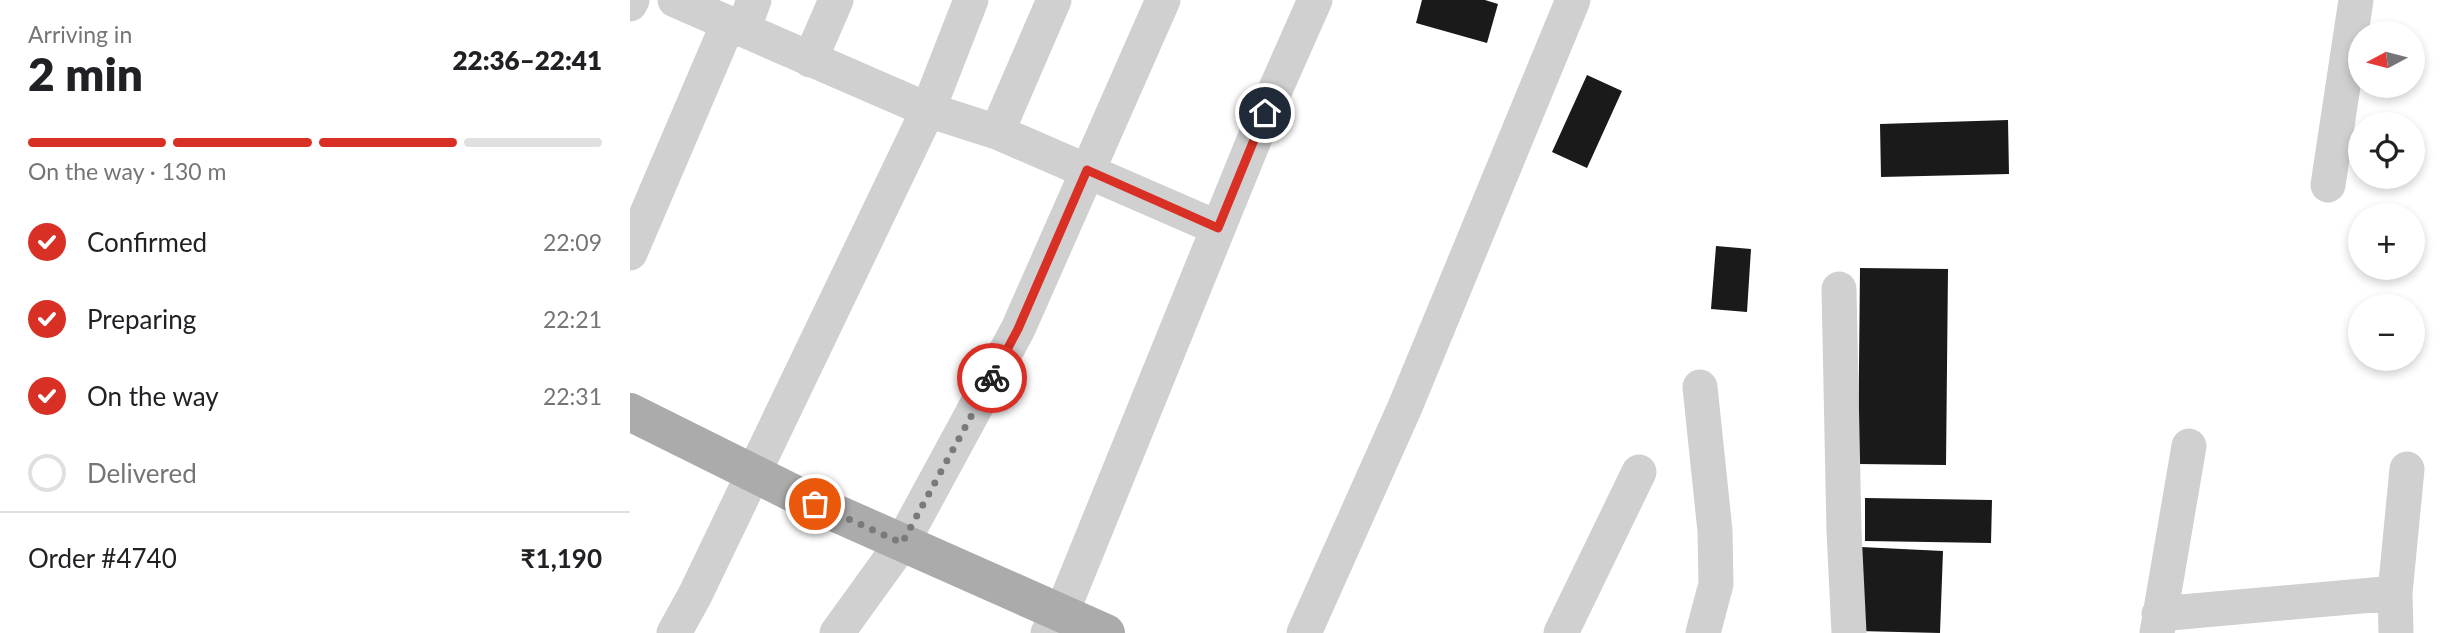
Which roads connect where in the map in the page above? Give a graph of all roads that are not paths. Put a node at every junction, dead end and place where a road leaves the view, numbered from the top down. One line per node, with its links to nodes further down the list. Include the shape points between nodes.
1 (675, 0): 9 (street)
2 (836, 0): 10 (street)
3 (971, 0): 11 (street)
4 (1054, 0): 12 (street)
5 (1163, 0): 13 (street)
6 (1315, 0): 15 (street)
7 (1573, 0): 31 (street, via 1405,407)
8 (2356, 0): 14 (street)
9 (741, 18): 10 (street); 16 (street)
10 (810, 60): 11 (street)
11 (928, 110): 12 (street); 22 (street)
12 (997, 132): 13 (street)
13 (1087, 170): 15 (street); 24 (street, via 1018,329)
14 (2329, 185)
15 (1218, 228): 26 (street)
16 (630, 253)
17 (1839, 289): 34 (street)
18 (1700, 387): 33 (street, via 1716,584)
19 (630, 412): 22 (main road)
20 (2189, 446): 27 (street)
21 (2407, 469): 25 (street)
22 (753, 472): 24 (main road); 28 (street)
23 (1639, 472): 32 (street)
24 (902, 543): 26 (main road); 29 (street)
25 (2395, 593): 27 (street); 35 (street)
26 (1055, 622): 30 (main road)
27 (2158, 623)
28 (674, 633)
29 (837, 633)
30 (1106, 633)
31 (1304, 633)
32 (1561, 633)
33 (1703, 633)
34 (1849, 633)
35 (2396, 633)

